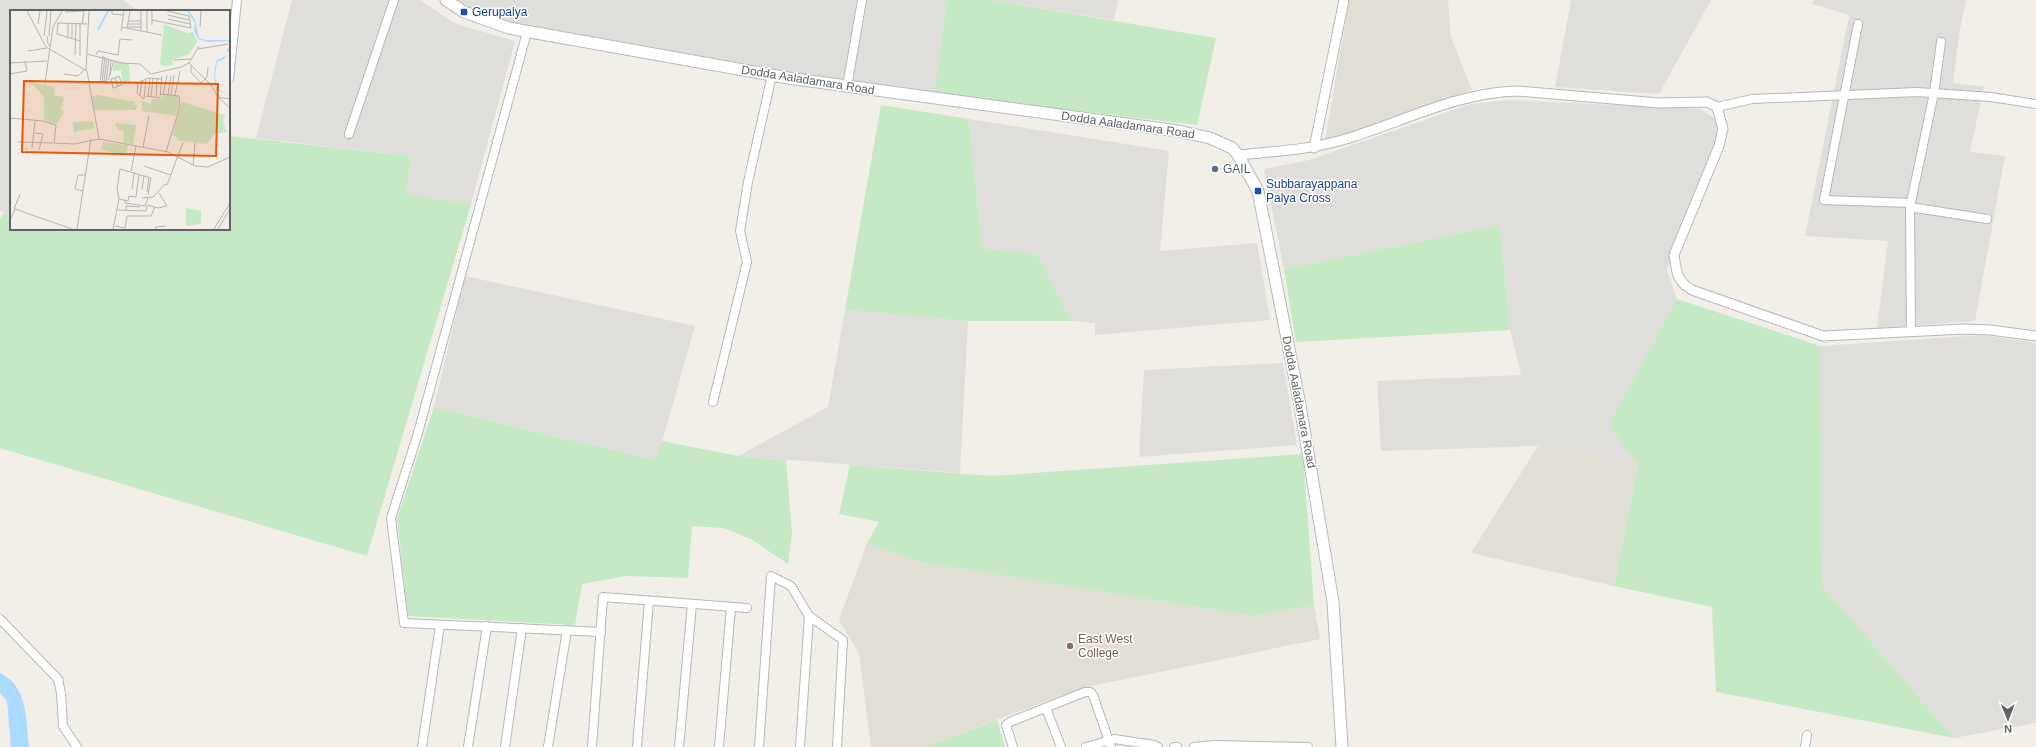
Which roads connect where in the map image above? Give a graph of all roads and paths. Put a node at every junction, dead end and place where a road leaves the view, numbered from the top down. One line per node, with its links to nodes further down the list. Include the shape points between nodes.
1 (237, 0): 9 (street)
2 (394, 0): 16 (street)
3 (446, 0): 7 (main road, Dodda Aaladamara Road, via 464,12)
4 (862, 0): 11 (street)
5 (1344, 0): 17 (street)
6 (1858, 24): 13 (street)
7 (527, 32): 10 (main road, Dodda Aaladamara Road); 30 (street, via 418,433 391,518 404,623)
8 (1941, 42): 12 (street)
9 (230, 69)
10 (772, 75): 11 (main road, Dodda Aaladamara Road); 23 (street, via 748,182 740,231 747,262)
11 (847, 87): 18 (main road, Dodda Aaladamara Road, via 1178,131 1210,138 1232,148)
12 (1934, 93): 13 (street); 14 (street); 19 (street)
13 (1843, 95): 15 (street, via 1752,99); 19 (street, via 1824,200)
14 (2036, 104)
15 (1717, 108): 17 (street, via 1708,102 1659,103 1496,91 1473,96); 21 (street, via 1723,129 1719,146 1674,255 1681,283 1692,290 1823,336)
16 (348, 134)
17 (1314, 148): 18 (street)
18 (1238, 155): 58 (main road, Dodda Aaladamara Road, via 1258,191 1320,516 1333,602)
19 (1910, 205): 20 (street); 21 (street)
20 (1987, 219)
21 (1911, 332): 22 (street, via 1990,330)
22 (2036, 336)
23 (713, 402)
24 (649, 601): 25 (street); 34 (street, via 604,597); 46 (street)
25 (692, 604): 26 (street); 47 (street)
26 (730, 607): 27 (street); 48 (street)
27 (747, 608)
28 (809, 616): 49 (street, via 791,586 771,576); 50 (street); 51 (street, via 843,640)
29 (0, 619): 40 (street, via 58,679 63,726)
30 (440, 625): 31 (street); 41 (street)
31 (487, 626): 32 (street); 42 (street)
32 (522, 628): 33 (street); 43 (street)
33 (567, 630): 34 (street); 44 (street)
34 (601, 632): 45 (street)
35 (1046, 708): 37 (street, via 1090,692); 52 (street, via 1006,725); 53 (street)
36 (1807, 735): 59 (street)
37 (1109, 743): 54 (street); 55 (street, via 1114,739)
38 (1214, 746): 39 (street); 56 (street)
39 (1237, 746): 57 (street)
40 (78, 747)
41 (422, 747)
42 (468, 747)
43 (505, 747)
44 (548, 747)
45 (592, 747)
46 (637, 747)
47 (679, 747)
48 (719, 747)
49 (759, 747)
50 (800, 747)
51 (837, 747)
52 (1013, 747)
53 (1061, 747)
54 (1086, 747)
55 (1158, 747)
56 (1194, 747)
57 (1308, 747)
58 (1342, 747)
59 (1805, 747)

